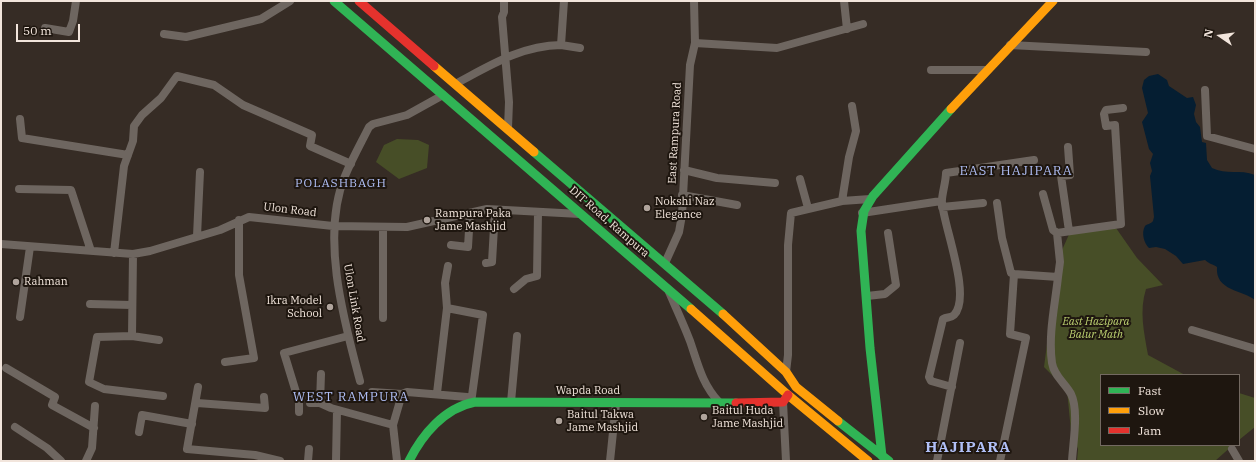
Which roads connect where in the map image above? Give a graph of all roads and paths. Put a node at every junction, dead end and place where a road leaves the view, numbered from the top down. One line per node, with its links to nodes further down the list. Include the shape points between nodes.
1 (76, 1): 11 (street, via 69,32)
2 (290, 1): 13 (street, via 262,19 186,37)
3 (334, 1): 23 (main road, DIT Road, Rampura)
4 (359, 1): 22 (main road, DIT Road, Rampura)
5 (504, 1): 19 (street, via 502,17)
6 (564, 1): 15 (street)
7 (694, 1): 14 (street, East Rampura Road)
8 (844, 1): 12 (street)
9 (1053, 1): 16 (main road)
10 (863, 24): 12 (street)
11 (45, 28)
12 (847, 30): 14 (street, via 777,48)
13 (164, 34)
14 (695, 43): 36 (street, East Rampura Road, via 690,65)
15 (561, 45): 17 (street); 19 (street, via 537,47)
16 (1010, 46): 18 (street); 21 (main road)
17 (580, 48)
18 (1146, 52)
19 (506, 56): 24 (street); 30 (street)
20 (931, 70): 21 (street)
21 (987, 70): 43 (main road)
22 (441, 72): 23 (main road); 24 (main road, DIT Road, Rampura)
23 (430, 84): 26 (main road, DIT Road, Rampura)
24 (455, 84): 30 (main road, DIT Road, Rampura)
25 (1205, 90): 32 (street, via 1207,136)
26 (443, 95): 35 (street, Ulon Link Road, via 407,116 369,127); 54 (main road, DIT Road, Rampura)
27 (852, 106): 44 (street, via 856,131)
28 (1122, 108): 58 (street, via 1106,110 1104,114 1106,126 1115,125 1121,224)
29 (20, 119): 33 (street, via 22,138)
30 (508, 128): 69 (main road, DIT Road, Rampura)
31 (1068, 147): 58 (street, via 1070,175 1061,176)
32 (1255, 149)
33 (128, 155): 35 (street, via 133,141 134,126 161,98 177,76 214,85 243,105 312,135 310,146); 66 (street, via 124,166)
34 (1034, 160): 47 (street, via 946,173)
35 (351, 164): 56 (street, Ulon Link Road, via 343,182)
36 (684, 170): 39 (street, via 717,178); 42 (street, East Rampura Road)
37 (200, 172): 61 (street)
38 (800, 179): 49 (street)
39 (775, 183)
40 (19, 189): 65 (street, via 71,190)
41 (1043, 194): 60 (street, via 1053,230)
42 (682, 196): 48 (street); 69 (street, East Rampura Road, via 679,232)
43 (870, 199): 44 (street); 53 (main road)
44 (842, 201): 49 (street)
45 (983, 203): 47 (street)
46 (997, 203): 71 (street, via 1002,238 1011,273)
47 (942, 204): 53 (street); 95 (street, via 960,288 956,313 950,318 943,319 929,377 931,381)
48 (737, 205)
49 (808, 208): 90 (street, via 791,213)
50 (495, 210): 51 (street, Ulon Road); 52 (street, Ulon Road); 68 (street, via 492,262)
51 (470, 213): 57 (street, Ulon Road, via 407,227); 63 (street, via 468,247)
52 (538, 213): 54 (street, Ulon Road); 74 (street, via 537,276)
53 (862, 213): 75 (main road)
54 (581, 214): 73 (main road, DIT Road, Rampura)
55 (239, 220): 56 (street, Ulon Road, via 256,217); 61 (street, Ulon Road, via 220,230); 88 (street, via 239,275 254,358)
56 (333, 226): 57 (street, Ulon Road); 83 (street, Ulon Link Road, via 338,281)
57 (384, 227): 80 (street)
58 (1069, 231): 60 (street)
59 (888, 233): 75 (street, via 896,285 885,294)
60 (1057, 233): 72 (street, via 1060,262)
61 (197, 236): 67 (street, Ulon Road)
62 (1, 244): 64 (street, Ulon Road)
63 (451, 245)
64 (30, 247): 65 (street, Ulon Road); 79 (street)
65 (91, 251): 66 (street, Ulon Road)
66 (114, 253): 67 (street, Ulon Road)
67 (133, 254): 77 (street)
68 (486, 263)
69 (665, 263): 90 (main road, DIT Road, Rampura)
70 (448, 266): 78 (street, via 445,283)
71 (1014, 274): 72 (street); 132 (street, via 1010,334 1026,338)
72 (1058, 277): 133 (street, via 1051,338 1052,362 1057,377 1071,395 1075,411)
73 (667, 288): 101 (main road, DIT Road, Rampura); 103 (street, via 690,341 700,375 710,393)
74 (514, 289)
75 (867, 296): 120 (main road, via 870,348)
76 (90, 304): 77 (street)
77 (132, 305): 82 (street)
78 (447, 308): 97 (street); 107 (street, via 483,315)
79 (20, 317)
80 (383, 318)
81 (1192, 330): 87 (street)
82 (132, 336): 85 (street); 99 (street, via 97,337 89,382 104,389)
83 (348, 336): 92 (street, Ulon Link Road); 111 (street, via 284,353 299,402)
84 (517, 336): 102 (street)
85 (159, 340)
86 (960, 343): 95 (street)
87 (1255, 349)
88 (225, 362)
89 (6, 368): 115 (street, via 55,397 52,405)
90 (786, 372): 93 (main road, DIT Road, Rampura)
91 (320, 374): 106 (street)
92 (360, 381)
93 (796, 386): 101 (main road); 120 (main road, DIT Road, Rampura)
94 (198, 387): 104 (street)
95 (952, 387): 131 (street)
96 (372, 392): 98 (street)
97 (437, 393): 98 (street); 107 (street, via 467,397)
98 (402, 394): 113 (street)
99 (163, 396)
100 (264, 397): 104 (street, via 265,408)
101 (786, 399): 103 (main road, Wapda Road); 129 (street); 130 (main road, DIT Road, Rampura)
102 (511, 402): 107 (main road, Wapda Road); 108 (main road, Wapda Road)
103 (719, 402): 108 (main road, Wapda Road)
104 (197, 403): 112 (street)
105 (310, 403): 106 (street)
106 (320, 403): 110 (street)
107 (471, 403): 127 (main road, Wapda Road, via 442,418 429,429)
108 (616, 403): 128 (street)
109 (95, 406): 115 (street)
110 (337, 410): 113 (street); 125 (street)
111 (299, 412)
112 (192, 424): 116 (street, via 142,415); 119 (street, via 187,449)
113 (393, 425): 126 (street)
114 (15, 427): 121 (street, via 47,448)
115 (94, 428): 122 (street, via 92,448)
116 (139, 432)
117 (309, 449): 124 (street)
118 (1232, 449): 134 (street)
119 (253, 458): 123 (street)
120 (885, 458)
121 (61, 461)
122 (86, 461)
123 (280, 461)
124 (308, 461)
125 (336, 461)
126 (397, 461)
127 (409, 461)
128 (610, 461)
129 (786, 461)
130 (868, 461)
131 (937, 461)
132 (1000, 461)
133 (1072, 461)
134 (1239, 461)

